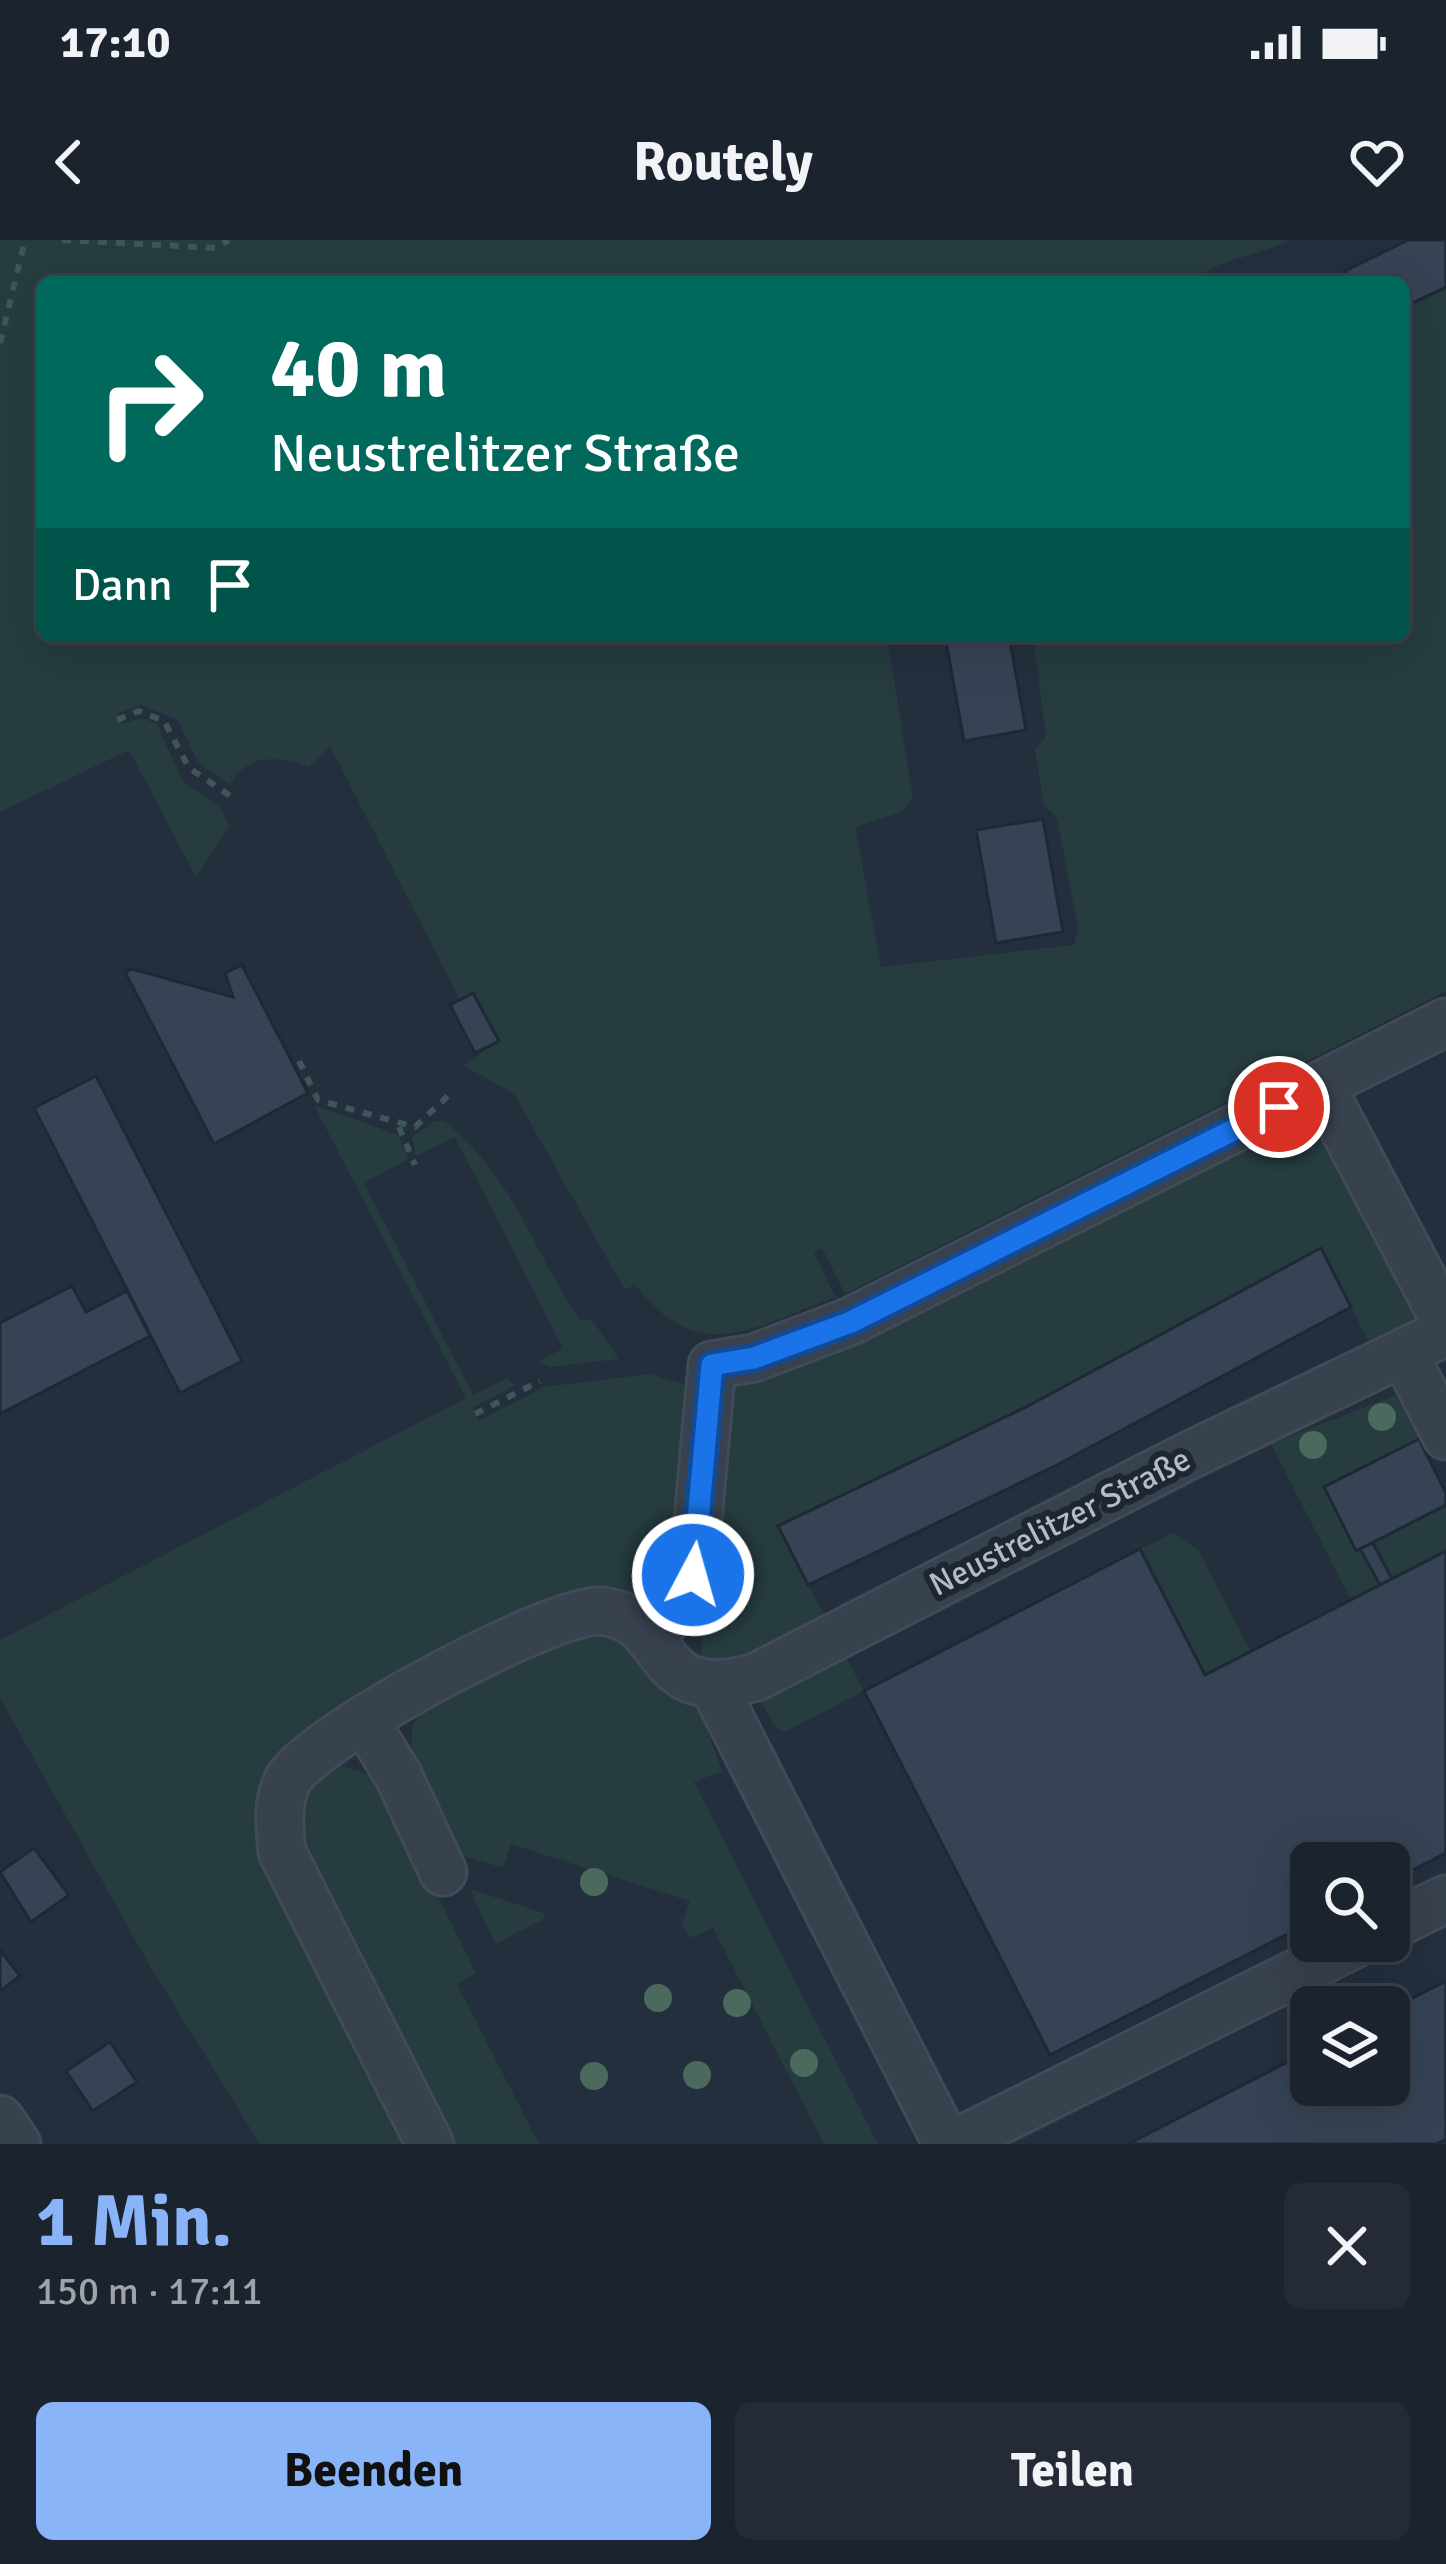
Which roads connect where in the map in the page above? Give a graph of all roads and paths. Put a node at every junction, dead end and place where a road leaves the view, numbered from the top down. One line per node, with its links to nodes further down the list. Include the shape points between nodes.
1 (26, 240): 4 (path)
2 (62, 240): 3 (path, via 216,248)
3 (229, 240)
4 (0, 343)
5 (117, 720): 6 (path, via 139,711 164,721 189,768)
6 (235, 799)
7 (1446, 1022): 9 (street)
8 (299, 1061): 11 (path, via 319,1100)
9 (1321, 1086): 13 (street, Neustrelitzer Straße); 18 (street, via 851,1322 712,1377 693,1575 679,1608)
10 (452, 1092): 11 (path, via 416,1127)
11 (399, 1127): 12 (path)
12 (415, 1165)
13 (1446, 1327): 14 (street, Neustrelitzer Straße)
14 (1404, 1354): 17 (street); 19 (street, Neustrelitzer Straße, via 756,1677)
15 (540, 1381): 16 (path)
16 (475, 1414)
17 (1446, 1436)
18 (649, 1637): 19 (street, via 676,1673); 20 (street, via 603,1611 561,1617)
19 (715, 1689): 28 (street)
20 (364, 1720): 21 (street); 27 (street, via 289,1777 278,1809 282,1852)
21 (443, 1872)
22 (1446, 1899): 23 (street)
23 (1410, 1917)
24 (1318, 1962): 28 (street)
25 (0, 2119): 26 (street)
26 (17, 2144)
27 (430, 2144)
28 (950, 2144)

